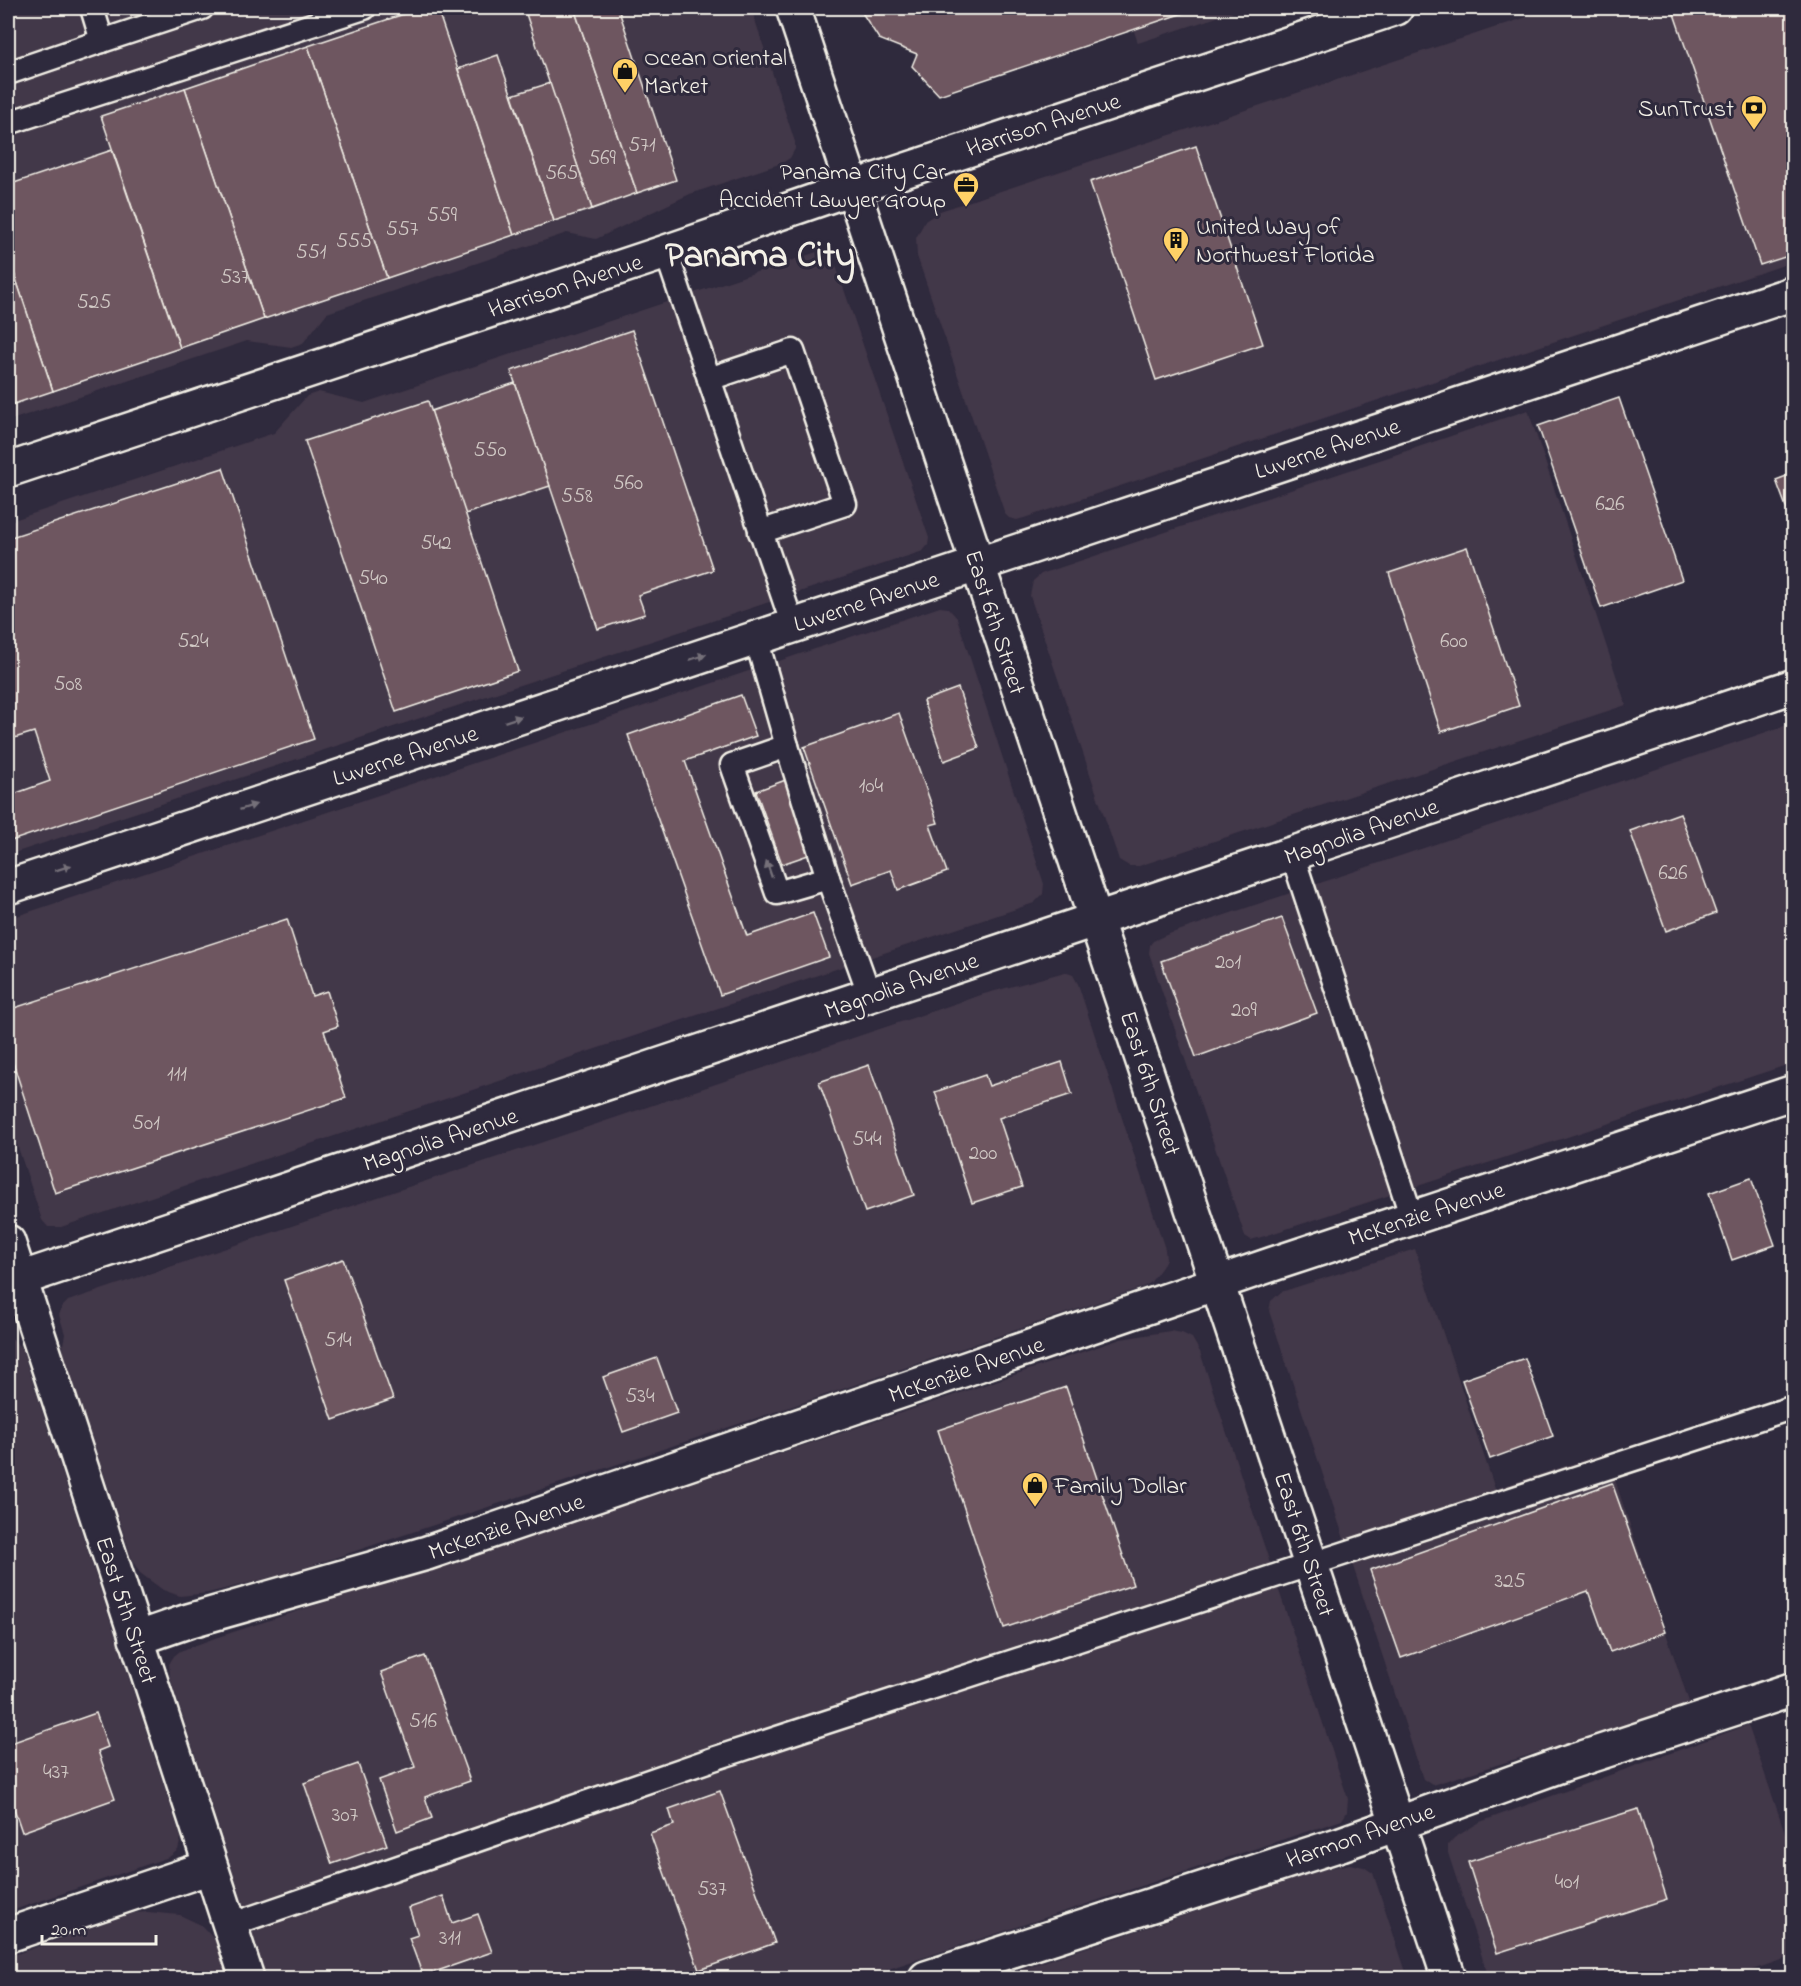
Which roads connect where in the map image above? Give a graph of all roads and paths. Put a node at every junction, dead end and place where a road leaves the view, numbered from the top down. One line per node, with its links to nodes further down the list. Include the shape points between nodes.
1 (92, 8): 6 (lane)
2 (202, 8): 6 (lane)
3 (364, 8): 8 (lane)
4 (793, 8): 9 (street, East 6th Street)
5 (1396, 8): 9 (street, Harrison Avenue)
6 (102, 40): 7 (lane)
7 (8, 73)
8 (8, 123)
9 (852, 188): 10 (street, Harrison Avenue); 15 (street, East 6th Street)
10 (666, 252): 12 (lane); 13 (street, Harrison Avenue)
11 (1794, 293): 15 (street, Luverne Avenue)
12 (709, 379): 14 (lane); 14 (lane, via 793,351 845,504)
13 (8, 470)
14 (760, 532): 16 (lane)
15 (977, 565): 16 (street, Luverne Avenue); 23 (street, East 6th Street)
16 (793, 626): 17 (street, Luverne Avenue)
17 (756, 638): 19 (lane); 22 (street, Luverne Avenue, one-way to 17)
18 (1794, 686): 20 (street, Magnolia Avenue)
19 (787, 746): 21 (lane); 21 (lane, one-way to 19, via 777,893 732,765)
20 (1292, 854): 23 (street, Magnolia Avenue); 26 (lane)
21 (828, 878): 24 (lane)
22 (8, 887)
23 (1097, 919): 24 (street, Magnolia Avenue); 29 (street, East 6th Street)
24 (870, 996): 28 (street, Magnolia Avenue)
25 (1794, 1092): 26 (street, McKenzie Avenue)
26 (1413, 1218): 29 (street, McKenzie Avenue)
27 (8, 1242): 28 (street, East 5th Street)
28 (13, 1281): 32 (street, East 5th Street)
29 (1218, 1284): 31 (street, East 6th Street); 32 (street, McKenzie Avenue, via 428,1553)
30 (1794, 1407): 31 (lane)
31 (1311, 1563): 34 (street, East 6th Street); 36 (lane, via 716,1758)
32 (136, 1639): 35 (street, East 5th Street)
33 (1794, 1689): 34 (street, Harmon Avenue)
34 (1397, 1823): 39 (street, Harmon Avenue); 40 (street, East 6th Street)
35 (210, 1867): 36 (street, East 5th Street); 37 (street)
36 (230, 1925): 38 (street, East 5th Street)
37 (8, 1935)
38 (247, 1978)
39 (926, 1978)
40 (1449, 1978)

